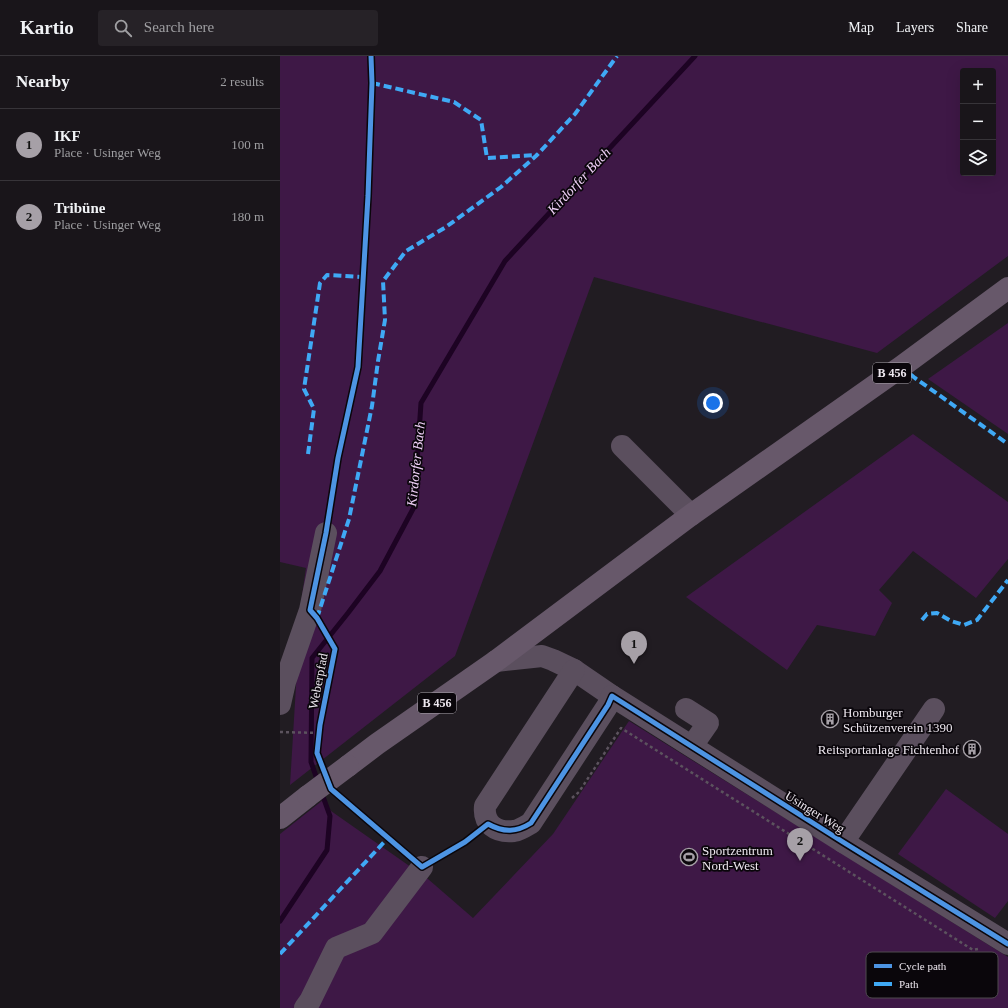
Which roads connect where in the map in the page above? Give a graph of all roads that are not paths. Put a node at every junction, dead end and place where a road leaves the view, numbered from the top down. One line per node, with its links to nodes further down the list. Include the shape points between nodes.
1 (1008, 288): 3 (main road, B 456)
2 (622, 446): 3 (street)
3 (691, 515): 5 (main road, B 456)
4 (326, 533): 8 (street, via 310,610)
5 (496, 661): 6 (street, Usinger Weg, via 542,656); 12 (main road, B 456, bridge, via 377,744)
6 (574, 670): 7 (street, Usinger Weg); 7 (street, via 485,806 485,827 514,831 531,823)
7 (612, 696): 11 (street, Usinger Weg)
8 (280, 704)
9 (686, 709): 11 (street, via 708,723)
10 (934, 709): 13 (street)
11 (692, 746): 13 (street, Usinger Weg)
12 (280, 818)
13 (843, 842): 15 (street, Usinger Weg)
14 (422, 867): 16 (street, via 372,933 336,948)
15 (1008, 944)
16 (305, 1008)

